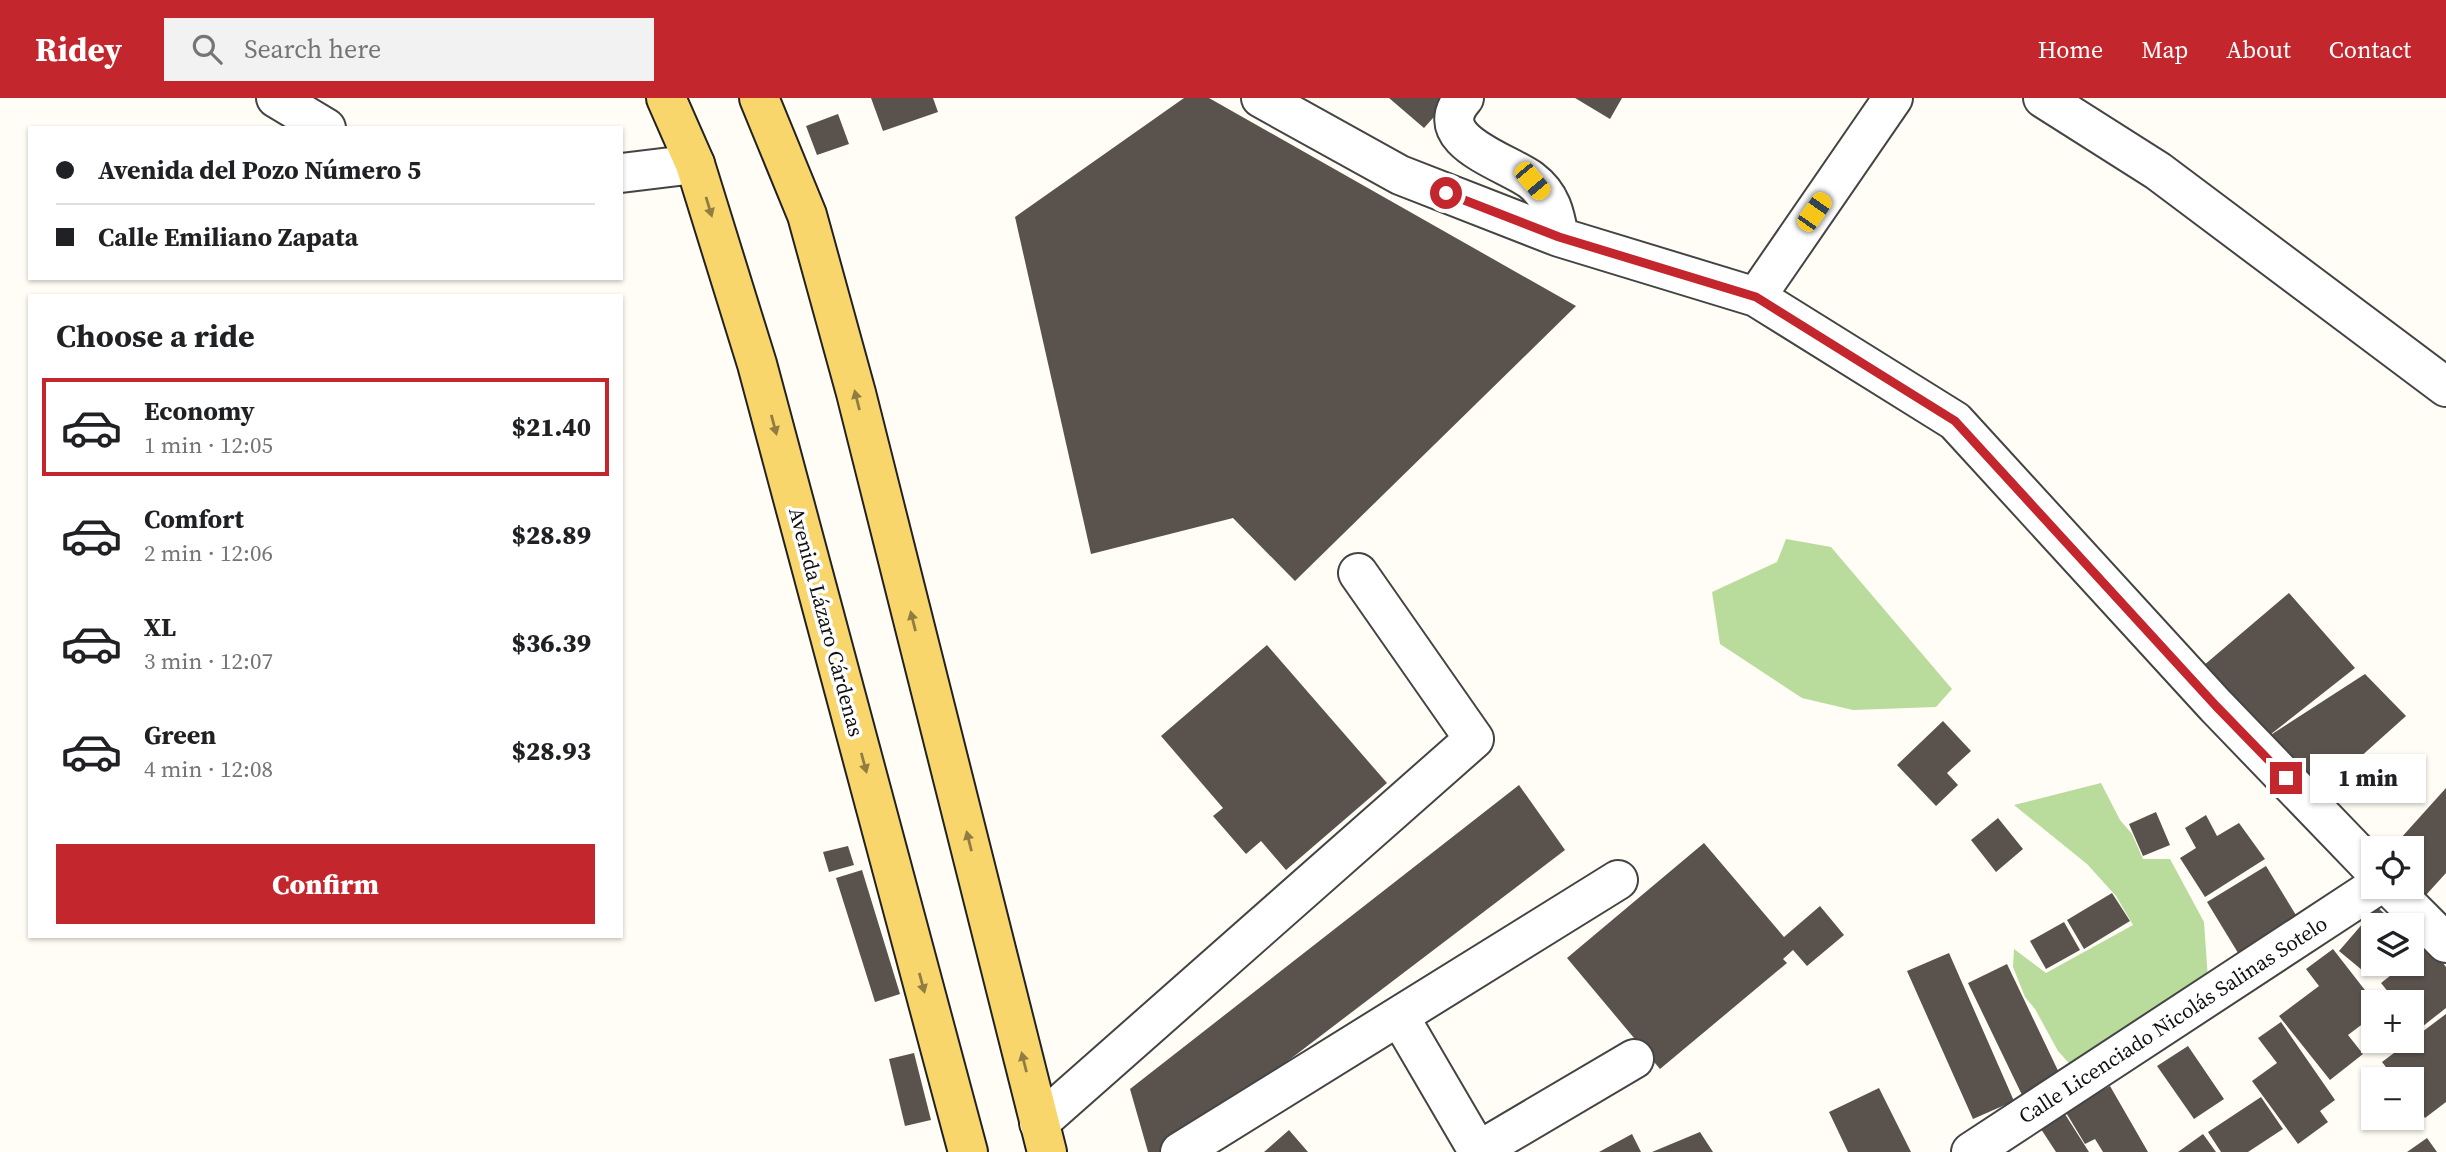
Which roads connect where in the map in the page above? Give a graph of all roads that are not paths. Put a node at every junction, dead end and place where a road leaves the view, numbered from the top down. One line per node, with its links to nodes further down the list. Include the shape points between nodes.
1 (276, 98): 8 (street)
2 (666, 98): 9 (main road, Avenida Lázaro Cárdenas)
3 (759, 98): 22 (main road, one-way to 3, via 807,215)
4 (1261, 98): 11 (street, via 1400,175)
5 (1464, 98): 11 (street, via 1456,107 1454,127 1465,142 1532,181 1554,207)
6 (1893, 98): 12 (street)
7 (2043, 98): 13 (street, via 2158,171)
8 (323, 126)
9 (695, 164): 10 (street); 23 (main road, Avenida Lázaro Cárdenas, one-way to 23, via 757,364)
10 (623, 173)
11 (1559, 237): 12 (street)
12 (1756, 297): 15 (street, via 1955,421)
13 (2446, 387)
14 (1358, 573): 22 (street, via 1474,739)
15 (2361, 857)
16 (1618, 880): 20 (street)
17 (2361, 896): 25 (street, Calle Licenciado Nicolás Salinas Sotelo)
18 (2402, 899): 19 (street)
19 (2446, 943)
20 (1399, 1016): 21 (street, via 1478,1151); 24 (street)
21 (1634, 1059)
22 (1043, 1138)
23 (968, 1152)
24 (1180, 1152)
25 (1972, 1152)

